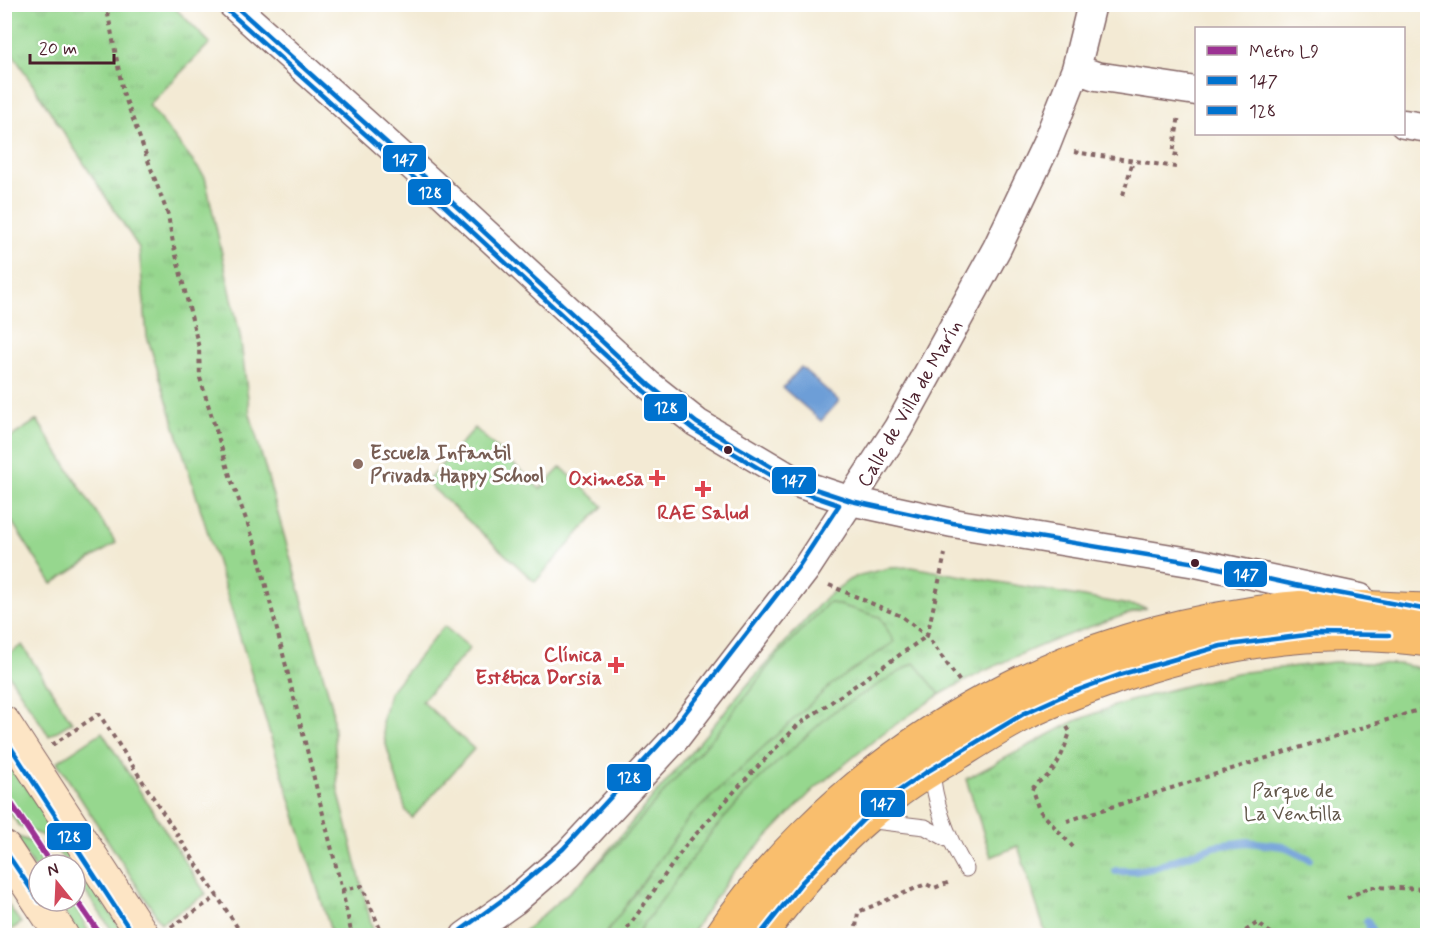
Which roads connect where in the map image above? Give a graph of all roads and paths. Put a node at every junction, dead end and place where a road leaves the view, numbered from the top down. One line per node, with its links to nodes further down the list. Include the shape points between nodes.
1 (106, 4): 34 (path, via 123,92 168,215 199,348 200,378 256,546)
2 (232, 4): 13 (street, via 649,385 697,423 800,484)
3 (1092, 4): 4 (street, Calle de Villa de Marín)
4 (1076, 69): 5 (street); 13 (street, Calle de Villa de Marín, via 1046,145 997,248 898,428)
5 (1188, 102): 9 (path, via 1173,154)
6 (1405, 124): 7 (street)
7 (1428, 128)
8 (1074, 152): 10 (path)
9 (1178, 155)
10 (1133, 161): 11 (path); 12 (path)
11 (1176, 167)
12 (1124, 195)
13 (851, 501): 16 (street, via 952,523 1196,563); 43 (street, Calle de Villa de Marín, via 805,570 674,740 568,854 514,901)
14 (945, 554): 17 (path)
15 (829, 585): 17 (path, via 901,616)
16 (1427, 610): 45 (main road, via 1308,607 1217,619 1114,645 1032,676 950,720 855,789 782,858)
17 (927, 636): 19 (path); 44 (path, via 798,725 686,845)
18 (1428, 640): 24 (main road, via 1394,635 1314,634 1188,654 1119,675 1046,704 1003,725)
19 (965, 689)
20 (1428, 707): 26 (path)
21 (4, 723): 38 (main road)
22 (1066, 724): 28 (path, via 1070,732 1063,751 1048,776 1035,783 1032,790 1039,810)
23 (46, 749): 35 (path, via 99,714)
24 (932, 769): 25 (main road); 27 (lane, via 933,790)
25 (863, 820): 27 (lane, via 925,827); 46 (main road, via 802,882)
26 (1067, 821)
27 (949, 840): 30 (lane)
28 (1073, 847)
29 (4, 848): 32 (main road)
30 (966, 869)
31 (948, 873): 47 (path, via 952,881 934,888 926,884 858,912)
32 (27, 883)
33 (1428, 889): 36 (path, via 1370,887)
34 (342, 890): 41 (path); 42 (path, via 362,886)
35 (218, 896): 38 (path); 40 (path)
36 (1347, 898)
37 (47, 913): 39 (main road)
38 (154, 933)
39 (62, 936)
40 (243, 936)
41 (352, 936)
42 (383, 936)
43 (465, 936)
44 (622, 936)
45 (721, 936)
46 (759, 936)
47 (855, 936)
48 (1238, 936): 49 (path, via 1257,923)
49 (1275, 936)

